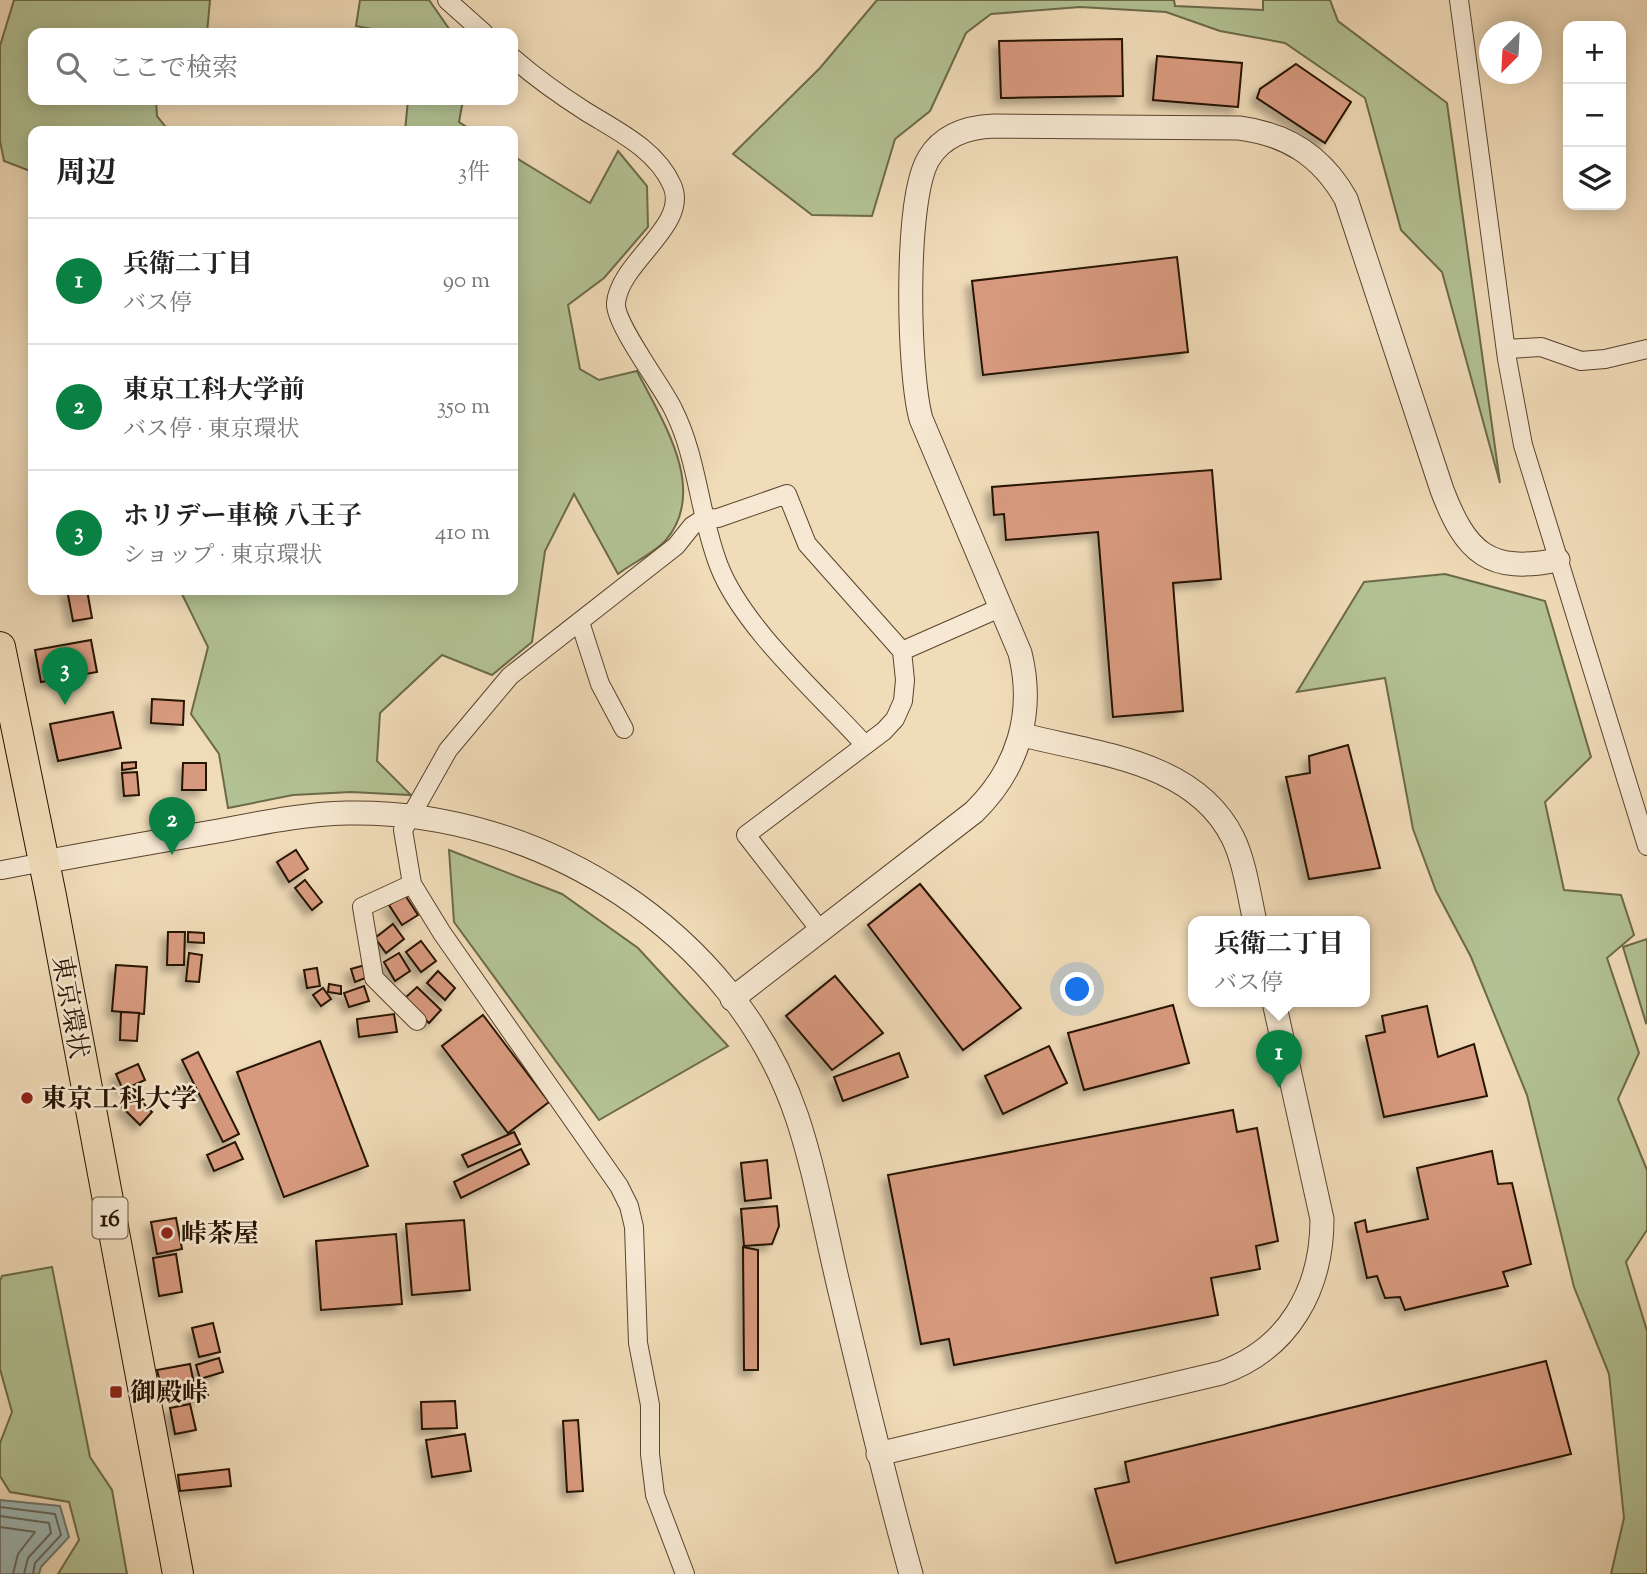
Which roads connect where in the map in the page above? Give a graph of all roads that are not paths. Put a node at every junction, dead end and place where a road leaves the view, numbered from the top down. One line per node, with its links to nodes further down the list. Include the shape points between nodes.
1 (447, 0): 3 (street)
2 (1459, 0): 5 (street)
3 (478, 28)
4 (518, 62): 7 (street, via 638,144 667,173 674,189 676,206 671,218 629,270 615,306 682,430)
5 (1507, 349): 6 (street, via 1541,347 1581,361); 8 (street, via 1522,445)
6 (1647, 349)
7 (703, 519): 10 (street); 12 (street, via 788,494 807,544); 15 (street, via 720,568 751,620)
8 (1558, 560): 9 (street, via 1531,565 1502,562 1476,549 1461,533 1442,490 1346,199 1312,155 1277,136 1239,128 979,127 954,134 934,151 919,183 910,353 921,419); 17 (street)
9 (1002, 607): 12 (street); 14 (street, via 1024,668)
10 (580, 622): 13 (street, via 600,684); 16 (street, via 510,676 476,712)
11 (0, 648): 18 (highway, 東京環状 / 16)
12 (902, 651): 15 (street, via 903,701 895,719)
13 (624, 729)
14 (1023, 735): 21 (street, via 1150,767 1200,796 1234,841); 22 (street, via 987,799)
15 (865, 745): 22 (street, via 746,835)
16 (409, 816): 18 (street, via 346,813 296,817); 20 (street, via 403,830); 23 (street, via 516,840 602,880 677,937)
17 (1647, 846)
18 (44, 862): 19 (street); 27 (highway, 東京環状 / 16)
19 (2, 870)
20 (412, 884): 25 (street, via 362,907 374,978); 28 (street, via 629,1206 655,1495)
21 (1253, 916)
22 (820, 930): 23 (street)
23 (732, 999): 26 (street, via 770,1058 796,1115)
24 (1275, 1007): 26 (street, via 1322,1219 1315,1277 1286,1332 1255,1358 1222,1373)
25 (416, 1021)
26 (878, 1454): 29 (street)
27 (178, 1574)
28 (685, 1574)
29 (911, 1574)

